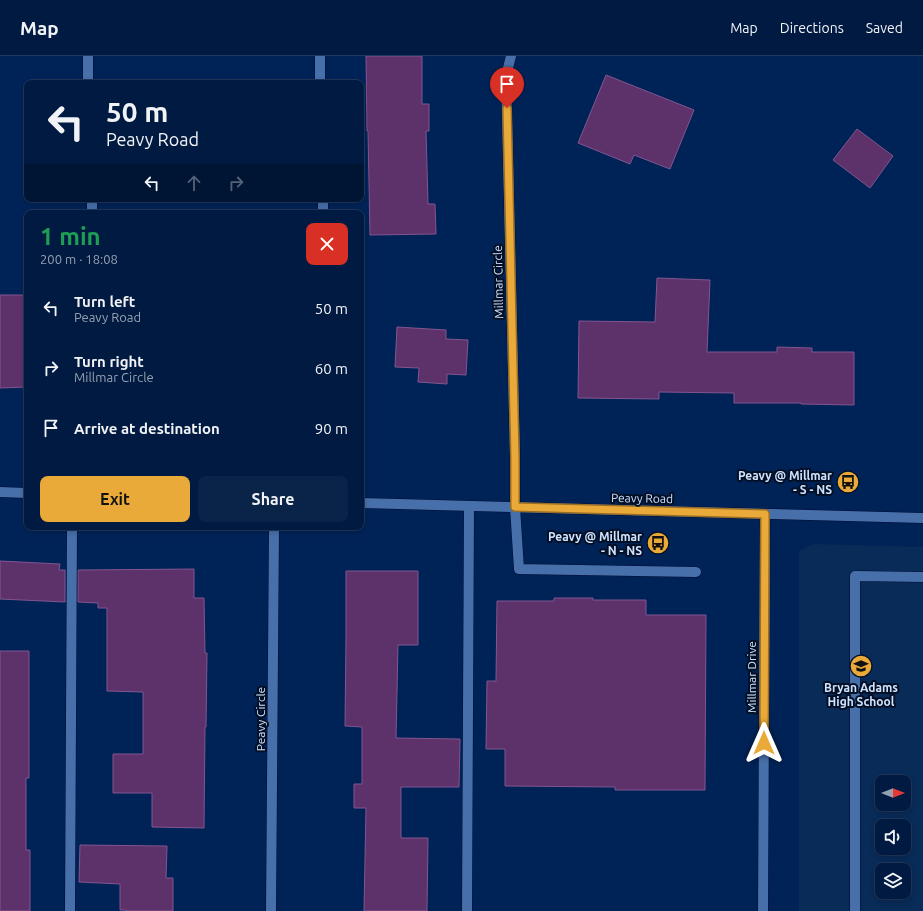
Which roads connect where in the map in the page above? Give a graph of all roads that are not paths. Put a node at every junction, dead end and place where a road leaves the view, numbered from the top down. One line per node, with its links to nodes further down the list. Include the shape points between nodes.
1 (88, 56): 4 (street)
2 (320, 56): 5 (street)
3 (511, 56): 10 (street, Millmar Circle, via 506,76)
4 (88, 80)
5 (320, 80)
6 (0, 492): 7 (street)
7 (24, 493)
8 (364, 503): 9 (street, Peavy Road)
9 (469, 506): 10 (street, Peavy Road); 19 (street)
10 (515, 507): 11 (street, Peavy Road); 15 (street, Millmar Circle, via 519,569)
11 (765, 514): 12 (street, Peavy Road); 20 (street, Millmar Drive)
12 (923, 518)
13 (72, 530): 17 (street)
14 (274, 530): 18 (street, Peavy Circle)
15 (696, 572)
16 (923, 577): 21 (street, via 855,576)
17 (70, 911)
18 (271, 911)
19 (466, 911)
20 (763, 911)
21 (855, 911)

